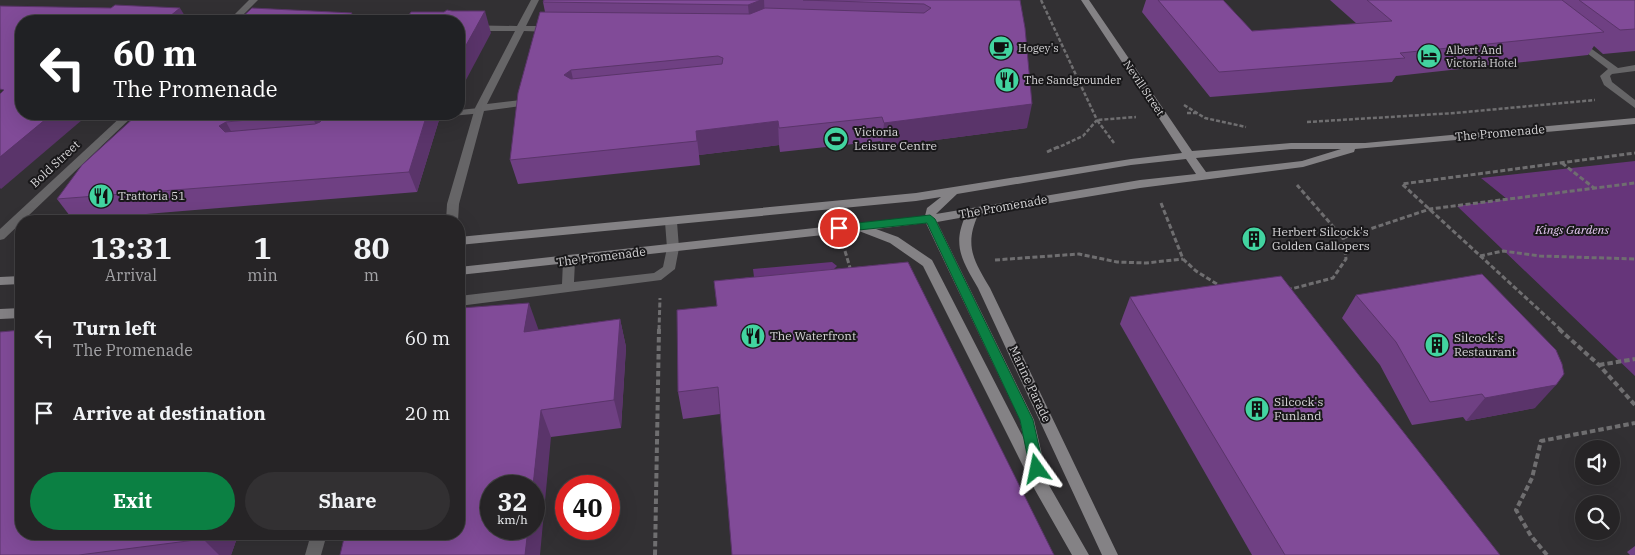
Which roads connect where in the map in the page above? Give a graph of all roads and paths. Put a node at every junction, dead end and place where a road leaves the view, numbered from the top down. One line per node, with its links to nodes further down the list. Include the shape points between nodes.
1 (254, 0): 5 (street)
2 (535, 0): 7 (street)
3 (1041, 0): 23 (path, via 1097,120 1083,136)
4 (1085, 0): 25 (main road, Nevill Street)
5 (238, 15)
6 (465, 28): 7 (street)
7 (519, 29): 8 (street); 16 (street)
8 (558, 29)
9 (1570, 35): 11 (street)
10 (1635, 68): 11 (street)
11 (1616, 71): 12 (street, via 1605,76)
12 (1624, 98): 15 (street); 20 (path)
13 (521, 103): 16 (street)
14 (1183, 104): 21 (path, via 1205,118)
15 (1635, 106)
16 (479, 110): 17 (street); 36 (street)
17 (465, 112)
18 (124, 120): 35 (street, Bold Street)
19 (1635, 121): 22 (main road, The Promenade)
20 (1299, 123)
21 (1255, 128)
22 (1365, 146): 25 (main road, The Promenade, via 1291,146); 27 (main road, The Promenade, via 1303,164)
23 (1047, 152)
24 (1635, 154): 26 (path)
25 (1189, 156): 27 (main road, Nevill Street); 30 (main road, The Promenade, via 1131,162)
26 (1562, 163): 29 (path); 33 (path, via 1402,184)
27 (1203, 176): 34 (main road, The Promenade)
28 (1635, 183): 29 (path)
29 (1594, 188): 33 (path)
30 (953, 192): 31 (main road, The Promenade); 32 (main road)
31 (916, 197): 32 (main road); 39 (main road, The Promenade)
32 (939, 202): 34 (main road); 37 (main road, via 931,211)
33 (1430, 209): 45 (path); 57 (path, via 1343,238 1346,259 1333,278)
34 (973, 213): 37 (main road, The Promenade); 71 (main road, Marine Parade, via 964,236 968,259)
35 (22, 215)
36 (452, 215)
37 (930, 219): 40 (main road, The Promenade); 66 (main road, Marine Parade, via 1027,420)
38 (15, 222): 41 (street, Bold Street)
39 (671, 222): 42 (main road, The Promenade); 44 (street)
40 (856, 226): 44 (main road, The Promenade); 66 (main road, Marine Parade, via 894,240 928,263)
41 (0, 236)
42 (465, 241)
43 (844, 247): 50 (path)
44 (673, 248): 48 (main road, The Promenade); 51 (street, via 669,269)
45 (1480, 256): 47 (path, via 1503,251 1540,256); 63 (path)
46 (992, 259): 55 (path, via 1001,261 1079,254 1117,262 1182,259 1219,286)
47 (1635, 259)
48 (569, 261): 49 (main road, The Promenade); 54 (street)
49 (465, 270)
50 (852, 272)
51 (657, 277): 54 (street); 69 (path, via 660,292)
52 (15, 281): 53 (main road)
53 (0, 282)
54 (568, 287): 59 (street)
55 (1229, 288)
56 (1280, 290): 57 (path)
57 (1288, 290): 58 (path)
58 (1293, 298)
59 (465, 300)
60 (15, 313): 61 (main road)
61 (0, 314)
62 (1635, 359): 63 (path)
63 (1599, 365): 64 (path)
64 (1635, 405)
65 (1635, 423): 72 (path, via 1541,440 1532,478 1516,510)
66 (1040, 485): 70 (main road, Marine Parade)
67 (317, 540): 68 (street)
68 (313, 555)
69 (655, 555)
70 (1080, 555)
71 (1110, 555)
72 (1547, 555)

